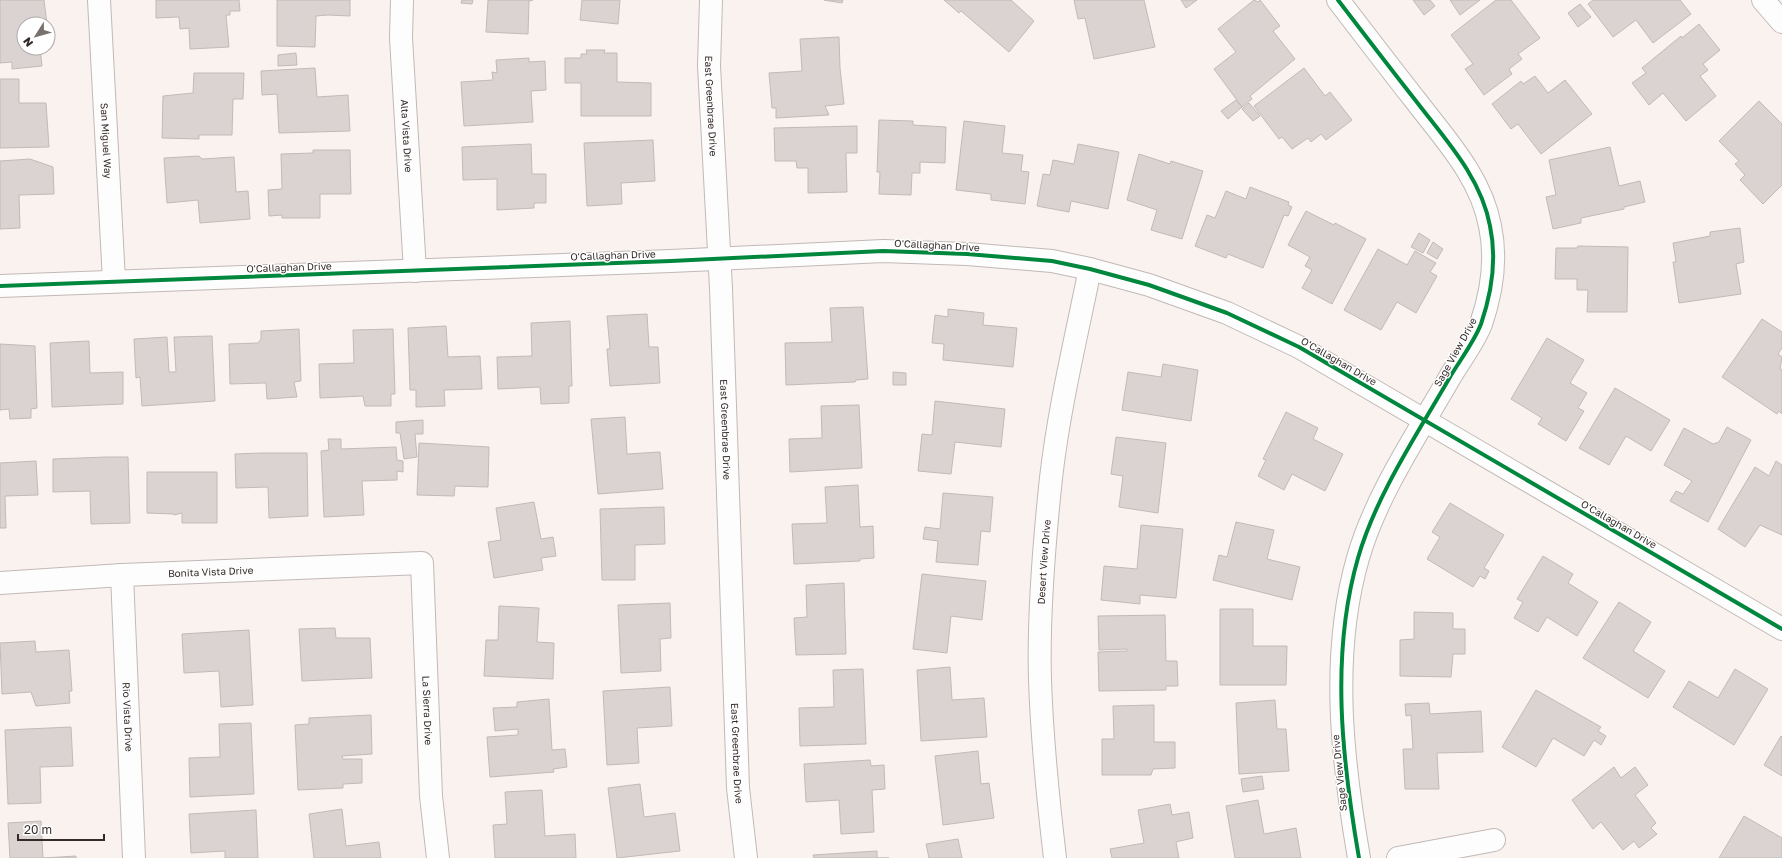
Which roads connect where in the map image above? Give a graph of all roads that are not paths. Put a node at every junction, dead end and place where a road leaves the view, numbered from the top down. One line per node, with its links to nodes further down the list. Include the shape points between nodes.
1 (98, 0): 10 (street, San Miguel Way)
2 (402, 0): 9 (street, Alta Vista Drive, via 401,38)
3 (711, 0): 7 (street, East Greenbrae Drive, via 709,66)
4 (1338, 0): 12 (street, Sage View Drive, via 1461,160 1480,193 1490,225 1494,258 1491,290 1480,326)
5 (1763, 0): 6 (street)
6 (1782, 22)
7 (720, 259): 8 (street, O'Callaghan Drive, via 883,251 1052,261); 9 (street, O'Callaghan Drive); 20 (street, East Greenbrae Drive, via 738,788)
8 (1090, 269): 12 (street, O'Callaghan Drive, via 1149,285 1227,313 1299,347); 21 (street, Desert View Drive, via 1069,372 1052,476 1042,580 1040,679 1046,777)
9 (415, 271): 10 (street, O'Callaghan Drive)
10 (114, 281): 11 (street, O'Callaghan Drive)
11 (0, 286)
12 (1426, 420): 16 (street, O'Callaghan Drive); 22 (street, Sage View Drive, via 1379,502 1358,557 1345,612 1341,661 1343,731 1352,821)
13 (422, 563): 14 (street, Bonita Vista Drive); 19 (street, La Sierra Drive, via 431,796)
14 (122, 575): 15 (street, Bonita Vista Drive); 18 (street, Rio Vista Drive)
15 (0, 583)
16 (1782, 629)
17 (1494, 840): 23 (street)
18 (134, 858)
19 (438, 858)
20 (746, 858)
21 (1055, 858)
22 (1359, 858)
23 (1398, 858)

